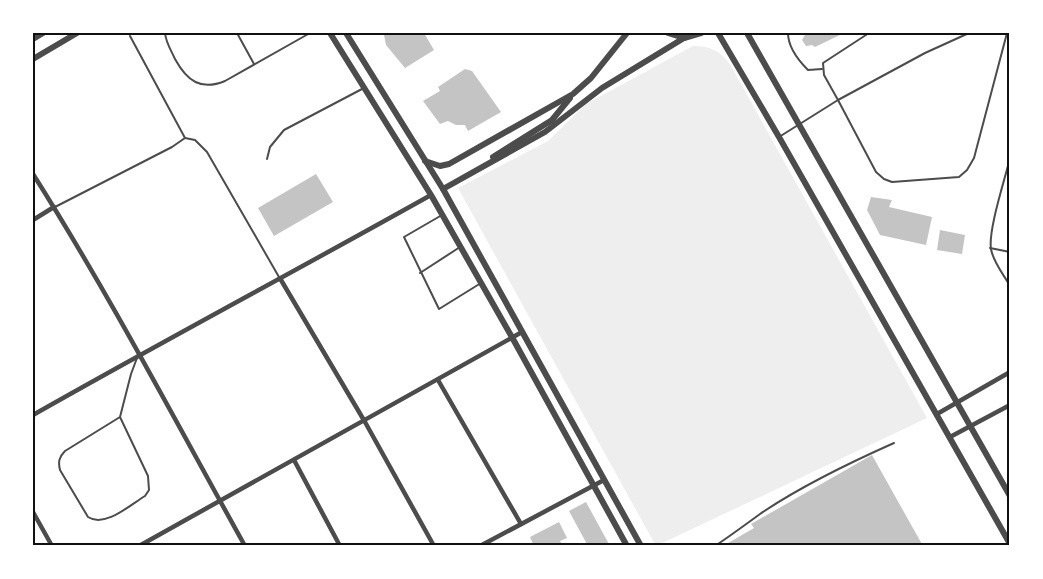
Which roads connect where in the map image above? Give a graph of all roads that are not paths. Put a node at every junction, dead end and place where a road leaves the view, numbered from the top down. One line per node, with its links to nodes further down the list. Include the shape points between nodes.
1 (43, 33): 21 (street)
2 (77, 33): 22 (street)
3 (165, 33): 23 (lane, via 180,68 199,84 217,84)
4 (237, 33): 23 (lane)
5 (301, 33): 19 (lane)
6 (310, 33): 19 (lane)
7 (330, 33): 25 (street)
8 (346, 33): 33 (street)
9 (627, 33): 26 (street)
10 (668, 33): 20 (street)
11 (701, 33): 20 (street)
12 (718, 33): 29 (street)
13 (747, 33): 28 (street)
14 (788, 33): 24 (lane, via 799,61 808,70)
15 (869, 33): 24 (lane, via 823,63)
16 (969, 33): 27 (lane)
17 (1007, 33): 27 (lane, via 974,158 959,177 884,180)
18 (130, 36): 30 (lane)
19 (303, 37): 23 (lane)
20 (684, 38): 35 (street, via 602,88 546,132)
21 (33, 39)
22 (33, 58)
23 (254, 64)
24 (822, 69): 27 (lane)
25 (364, 87): 32 (lane, via 284,130 270,147); 36 (street)
26 (573, 94): 33 (street, via 448,164); 35 (street, via 552,120)
27 (838, 100): 28 (lane)
28 (800, 124): 29 (lane); 52 (street)
29 (780, 136): 54 (street)
30 (185, 138): 37 (lane); 44 (lane, via 195,140 207,152)
31 (1010, 158): 41 (lane)
32 (267, 159)
33 (424, 161): 35 (street)
34 (33, 174): 37 (street)
35 (443, 189): 36 (street); 47 (street)
36 (431, 195): 38 (street); 44 (street)
37 (54, 207): 39 (street); 49 (street)
38 (441, 215): 40 (street); 43 (lane, via 404,237)
39 (33, 220)
40 (460, 247): 43 (lane); 45 (street)
41 (990, 248): 42 (lane); 46 (lane)
42 (1010, 252)
43 (420, 273): 45 (lane, via 439,309)
44 (281, 280): 49 (street); 57 (street)
45 (481, 283): 48 (street)
46 (1010, 286)
47 (522, 332): 48 (street); 62 (street)
48 (513, 339): 51 (street); 63 (street)
49 (138, 355): 55 (street); 56 (lane); 65 (street)
50 (1010, 372): 52 (street)
51 (438, 380): 57 (street); 67 (street)
52 (957, 402): 54 (street); 58 (street)
53 (1010, 405): 58 (street)
54 (937, 414): 59 (street)
55 (33, 415)
56 (120, 417): 56 (lane, via 148,476 149,490 106,519 93,520 58,463 65,451)
57 (365, 422): 61 (street); 73 (street)
58 (971, 426): 59 (street); 64 (street)
59 (950, 437): 68 (street)
60 (894, 442): 77 (lane, via 787,498)
61 (294, 460): 65 (street); 72 (street)
62 (604, 480): 63 (street); 76 (street)
63 (593, 486): 67 (street); 75 (street)
64 (1010, 496)
65 (220, 501): 70 (street); 71 (street)
66 (33, 512): 69 (street)
67 (521, 524): 74 (street)
68 (1010, 544)
69 (52, 546)
70 (139, 546)
71 (245, 546)
72 (340, 546)
73 (434, 546)
74 (480, 546)
75 (627, 546)
76 (641, 546)
77 (715, 546)

